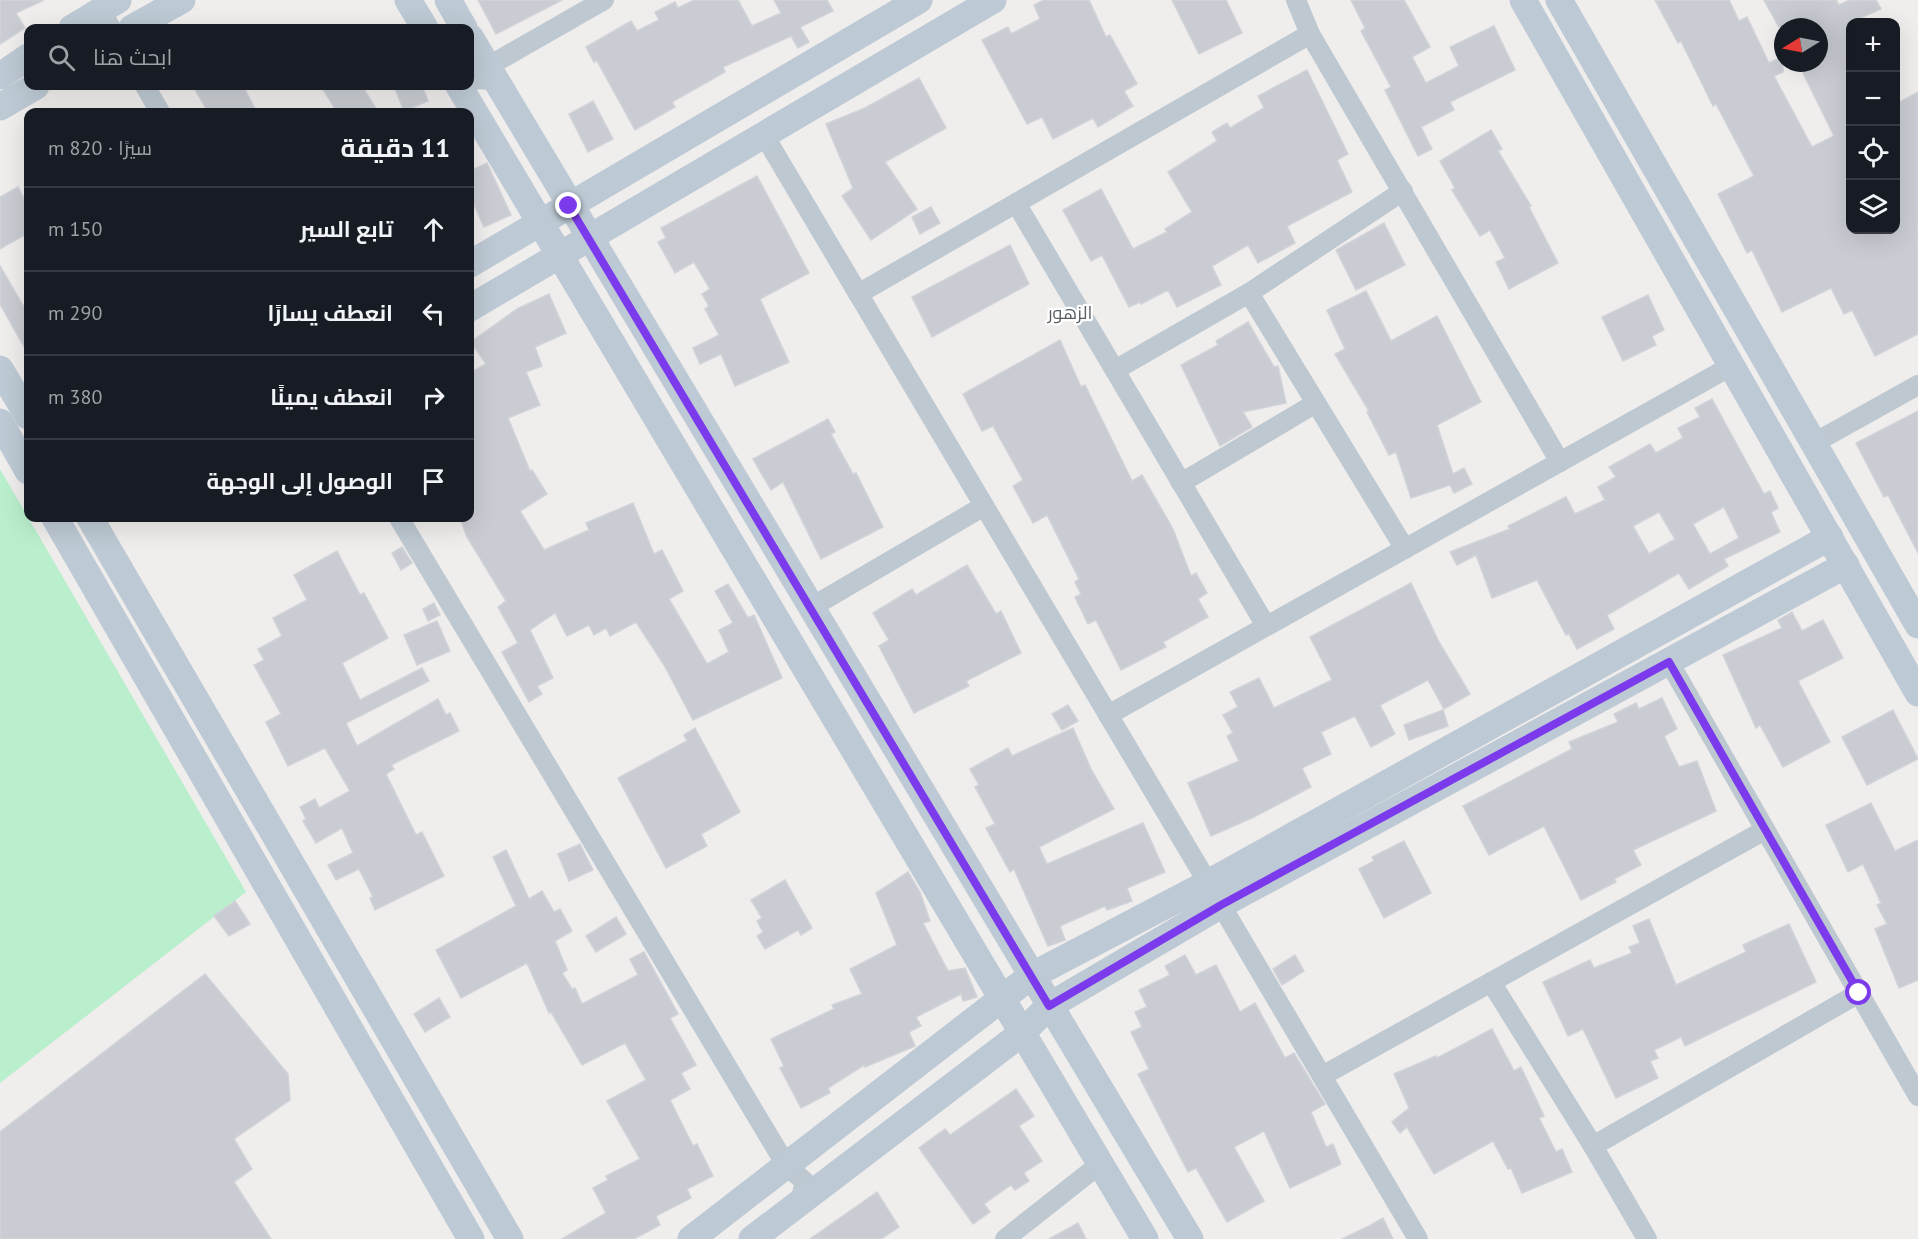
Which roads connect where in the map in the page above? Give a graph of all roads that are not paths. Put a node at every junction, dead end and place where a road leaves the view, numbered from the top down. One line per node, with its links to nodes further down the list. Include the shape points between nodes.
1 (182, 0): 12 (street)
2 (408, 0): 13 (street)
3 (448, 0): 14 (street)
4 (604, 0): 19 (street)
5 (919, 0): 30 (street)
6 (993, 0): 27 (street)
7 (1296, 0): 15 (street)
8 (1523, 0): 38 (street)
9 (1559, 0): 45 (street)
10 (110, 13): 11 (street)
11 (82, 24)
12 (139, 24)
13 (423, 24)
14 (462, 24)
15 (1310, 34): 28 (street); 29 (street)
16 (474, 48): 19 (street)
17 (24, 60): 18 (street)
18 (0, 76)
19 (484, 76): 30 (street)
20 (29, 90): 23 (street)
21 (146, 90): 24 (street)
22 (461, 90): 25 (street)
23 (0, 107)
24 (158, 108)
25 (472, 108)
26 (474, 111): 31 (street)
27 (764, 135): 32 (street); 36 (street)
28 (1403, 191): 35 (street); 46 (street)
29 (1016, 203): 36 (street); 40 (street)
30 (569, 206): 31 (street); 32 (street)
31 (540, 222): 33 (street); 34 (street)
32 (588, 238): 33 (street); 56 (street)
33 (560, 255): 37 (street); 67 (street)
34 (474, 262)
35 (1249, 293): 40 (street); 42 (street)
36 (858, 294): 49 (street)
37 (474, 306)
38 (1733, 365): 46 (street); 53 (street)
39 (0, 369): 43 (street)
40 (1115, 370): 48 (street)
41 (1918, 385): 45 (street)
42 (1316, 403): 48 (street); 54 (street)
43 (24, 409)
44 (0, 422): 47 (street)
45 (1814, 443): 57 (street)
46 (1560, 462): 54 (street)
47 (24, 464)
48 (1181, 483): 58 (street)
49 (984, 506): 56 (street); 61 (street)
50 (57, 522): 76 (street)
51 (101, 522): 77 (street)
52 (401, 522): 74 (street)
53 (1830, 537): 55 (street); 63 (street)
54 (1405, 549): 58 (street)
55 (1846, 565): 59 (street); 60 (street)
56 (810, 608): 64 (street)
57 (1918, 625)
58 (1266, 626): 61 (street)
59 (1669, 662): 62 (street); 63 (street)
60 (1918, 693)
61 (1108, 714): 63 (street)
62 (1765, 830): 65 (street); 66 (street)
63 (1214, 894): 64 (street); 68 (street); 70 (street)
64 (1031, 976): 67 (street); 68 (street)
65 (1491, 982): 70 (street); 72 (street)
66 (1859, 993): 71 (street); 72 (street)
67 (1002, 998): 69 (street); 74 (street)
68 (1049, 1006): 69 (street); 82 (street)
69 (1022, 1033): 73 (street); 75 (street)
70 (1322, 1076): 83 (street)
71 (1918, 1096)
72 (1593, 1146): 84 (street)
73 (1100, 1164): 80 (street); 81 (street)
74 (786, 1166): 75 (street, via 805,1182); 78 (street)
75 (800, 1202): 79 (street)
76 (469, 1238)
77 (510, 1239)
78 (691, 1239)
79 (752, 1239)
80 (1005, 1239)
81 (1146, 1239)
82 (1190, 1239)
83 (1418, 1239)
84 (1647, 1239)

